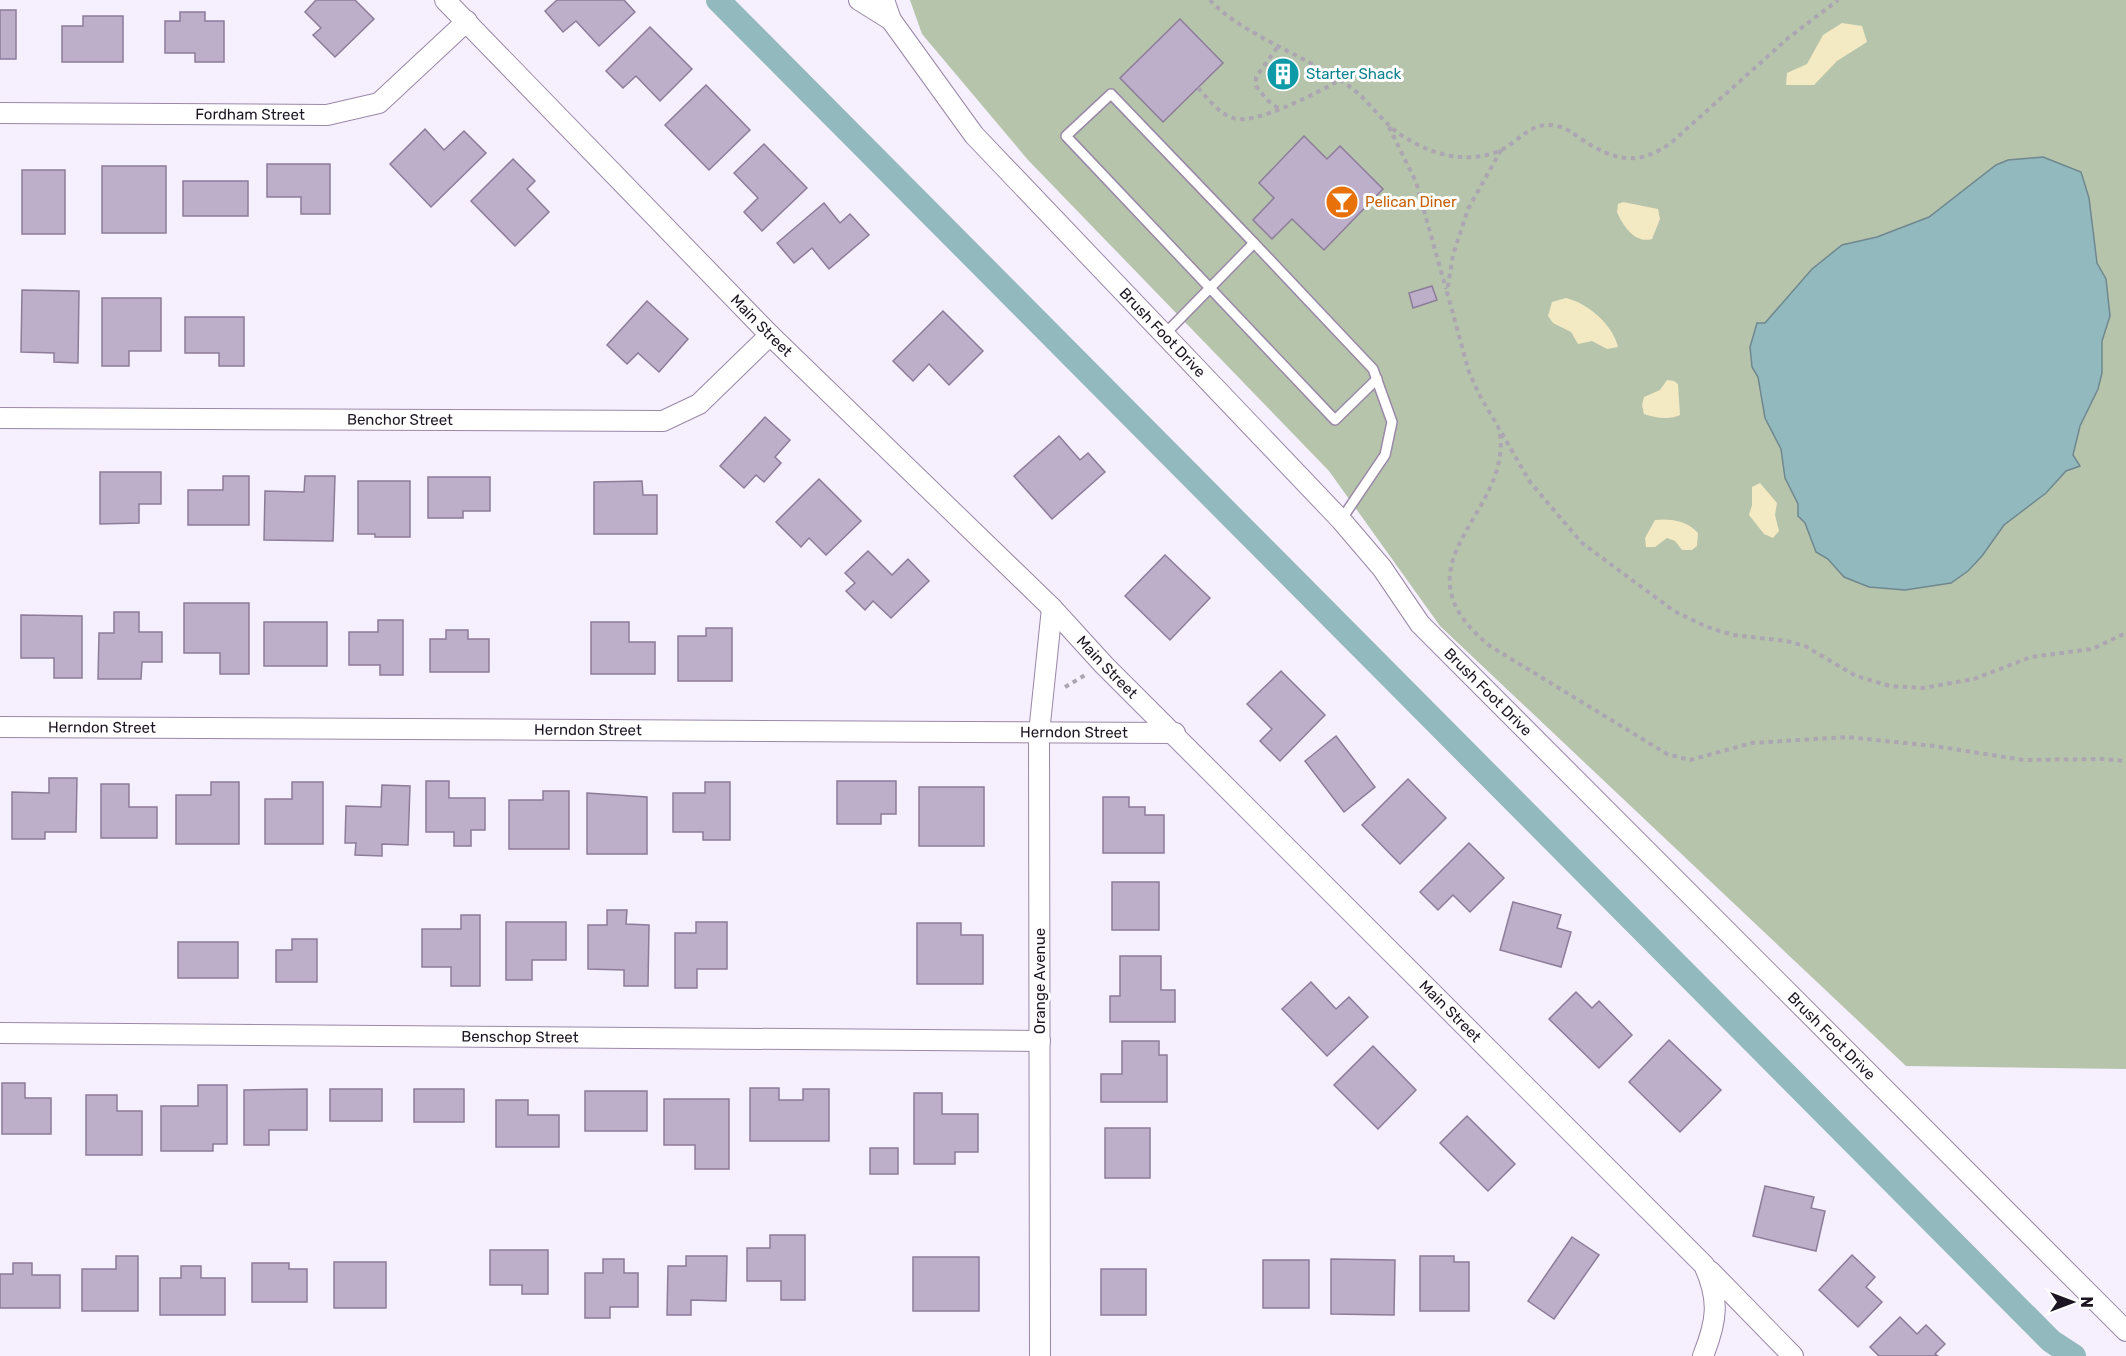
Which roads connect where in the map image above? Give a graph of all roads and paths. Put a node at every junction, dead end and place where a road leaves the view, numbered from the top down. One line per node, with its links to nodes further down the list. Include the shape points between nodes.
1 (445, 0): 7 (street, Main Street)
2 (859, 0): 6 (street, Brush Foot Drive)
3 (884, 0): 6 (street, Brush Foot Drive)
4 (1210, 0): 8 (path, via 1240,24)
5 (1838, 0): 14 (path, via 1656,153 1634,160 1612,156 1565,128 1542,125)
6 (891, 20): 19 (street, Brush Foot Drive, via 974,135)
7 (467, 21): 12 (street, Fordham Street, via 379,102 327,115); 18 (street, Main Street)
8 (1279, 45): 9 (path); 11 (path, via 1256,77 1256,86)
9 (1340, 80): 11 (path); 13 (path)
10 (1198, 88): 11 (path, via 1224,114 1236,119 1253,118)
11 (1279, 108)
12 (0, 113)
13 (1384, 118): 14 (path, via 1402,136 1440,154 1474,158); 17 (path, via 1416,182)
14 (1501, 150): 17 (path, via 1468,209 1453,255)
15 (1254, 243): 16 (lane); 16 (lane, via 1111,94 1066,136); 20 (lane, via 1374,369)
16 (1209, 289): 19 (lane); 20 (lane, via 1335,420)
17 (1447, 292): 22 (path, via 1469,372)
18 (770, 335): 21 (street, Benchor Street, via 699,404 663,421); 24 (street, Main Street)
19 (1163, 336): 23 (street, Brush Foot Drive)
20 (1377, 379): 23 (lane, via 1392,422 1385,455)
21 (0, 418)
22 (1500, 430): 25 (path, via 1530,482 1567,528 1674,610 1719,632 1805,646 1869,682 1909,689 1938,687 1974,680 2031,657 2092,649); 31 (path, via 1500,467 1452,562 1451,591 1458,610 1490,646 1667,754 1690,760 1752,743 1848,737 2024,760)
23 (1341, 520): 35 (street, Brush Foot Drive, via 1382,568 1420,624)
24 (1052, 608): 29 (street, Orange Avenue); 30 (street, Main Street)
25 (2126, 633)
26 (1093, 670): 27 (path)
27 (1061, 689)
28 (0, 727): 29 (street, Herndon Street)
29 (1039, 733): 30 (street, Herndon Street); 33 (street, Orange Avenue)
30 (1175, 733): 34 (street, Main Street)
31 (2126, 761)
32 (0, 1033): 33 (street, Benschop Street)
33 (1040, 1041): 36 (street, Orange Avenue)
34 (1704, 1265): 37 (street, Main Street, via 1717,1303); 38 (street)
35 (2126, 1331)
36 (1040, 1356)
37 (1703, 1356)
38 (1793, 1356)

